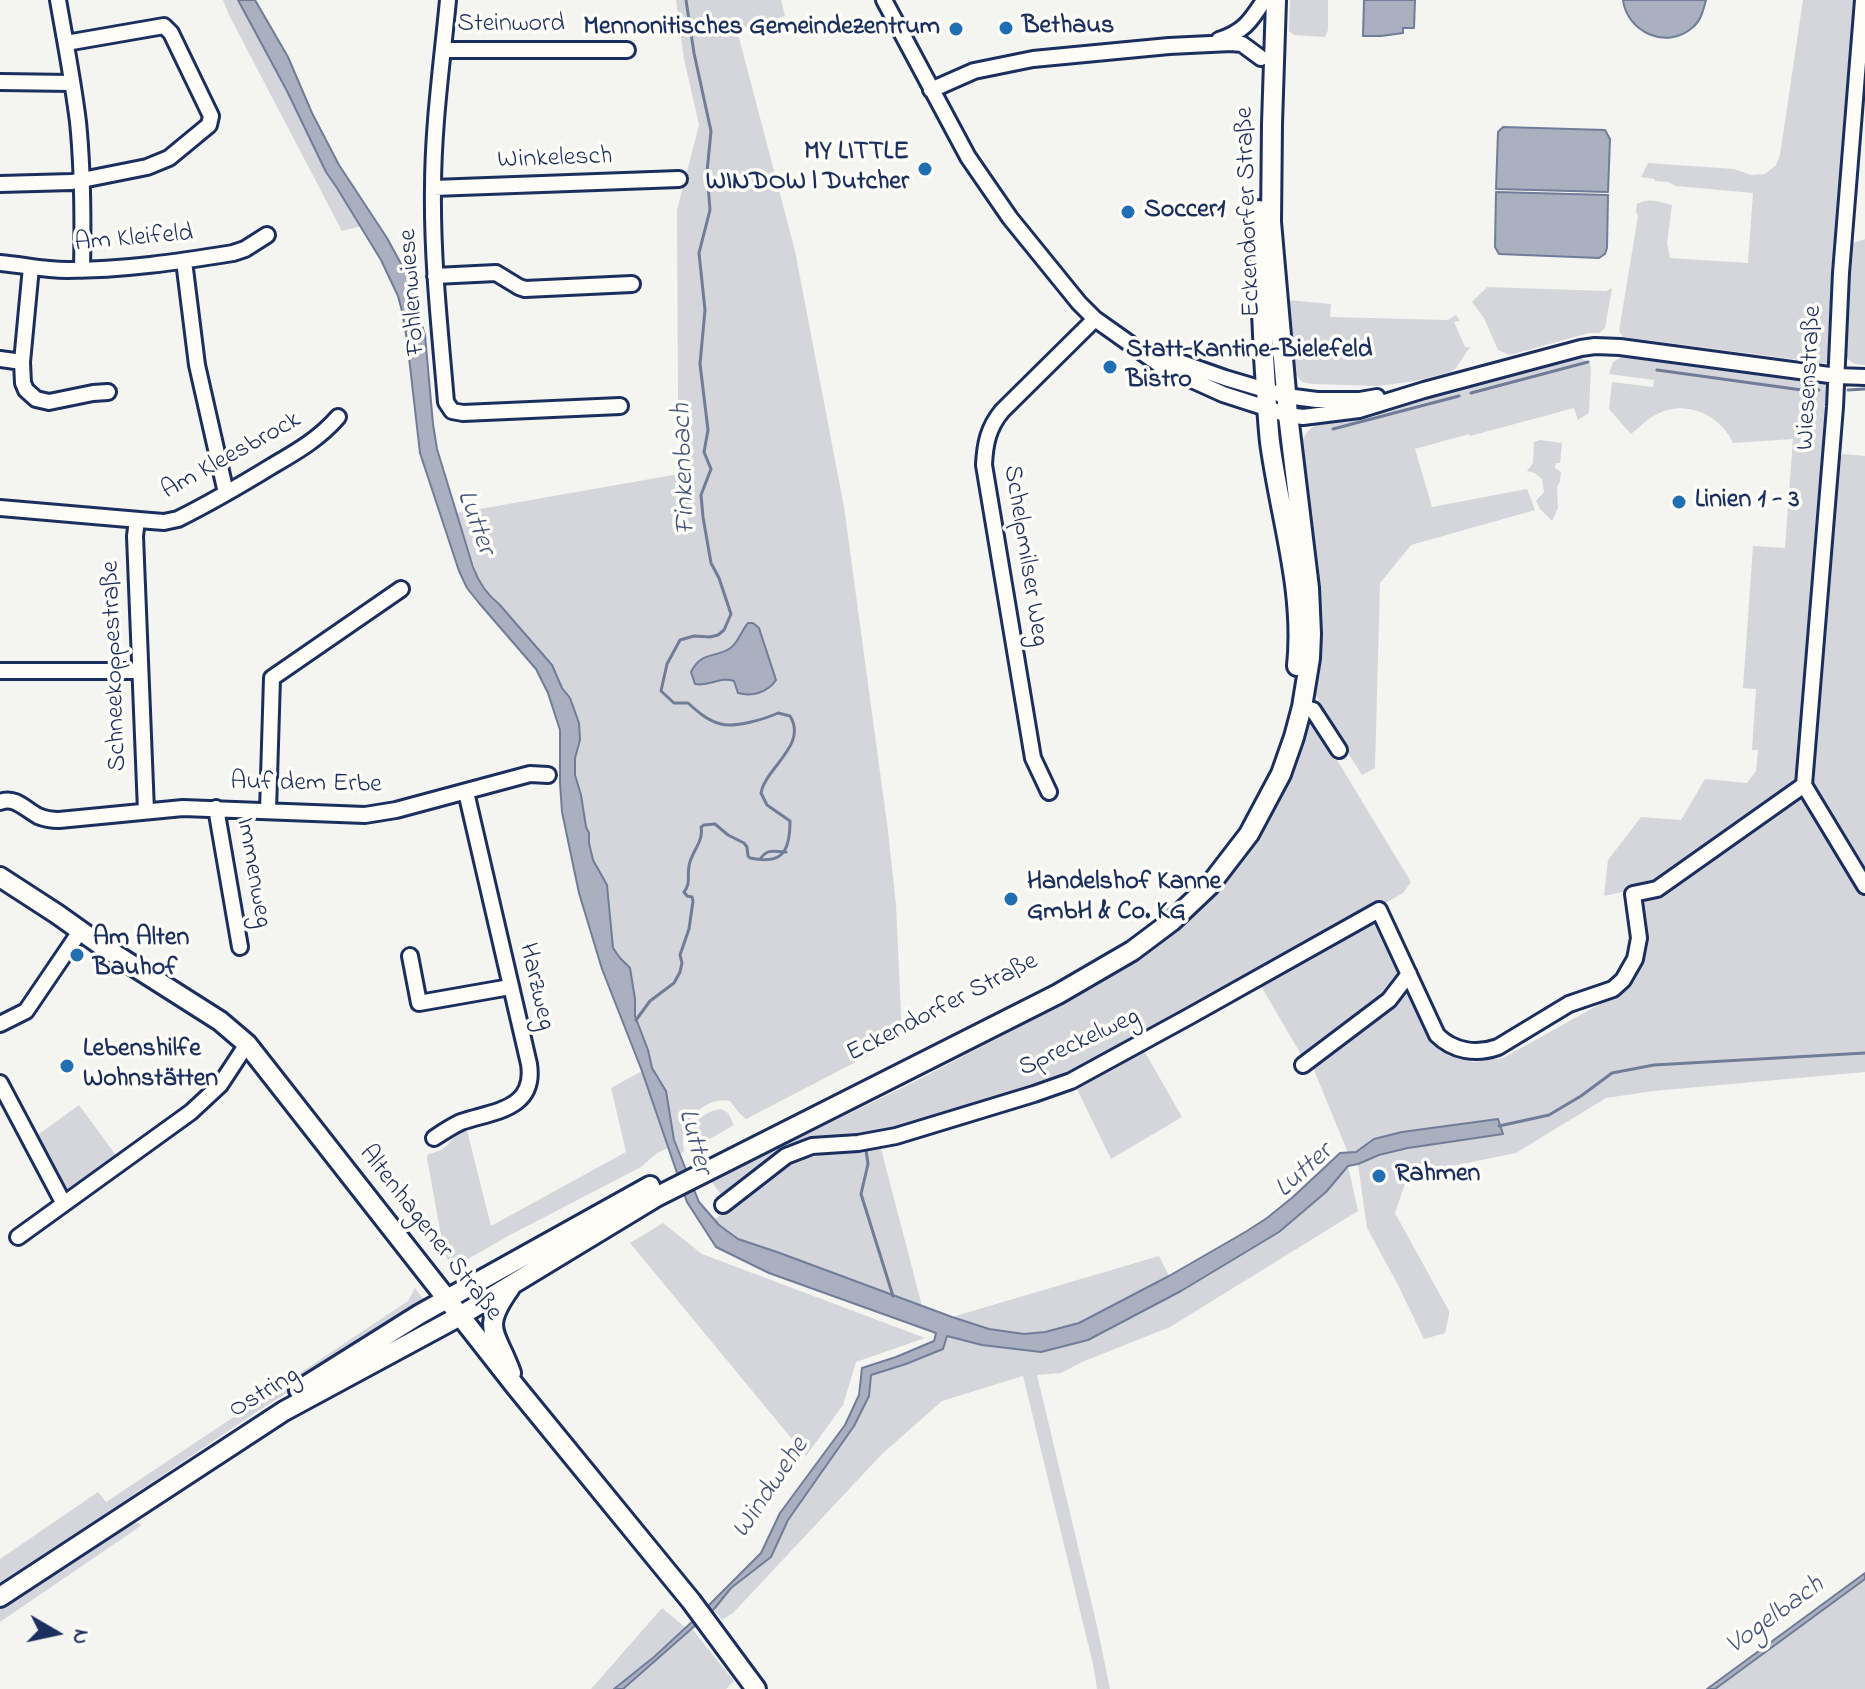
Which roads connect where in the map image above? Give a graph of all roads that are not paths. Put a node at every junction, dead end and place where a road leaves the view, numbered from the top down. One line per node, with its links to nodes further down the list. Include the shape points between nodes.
1 (58, 0): 6 (street)
2 (448, 0): 8 (street, Fohlenwiese)
3 (884, 0): 13 (street)
4 (1863, 0): 28 (street, Wiesenstraße)
5 (1267, 1): 7 (street, via 1243,29); 10 (main road, Eckendorfer Straße); 33 (main road, Eckendorfer Straße, via 1271,222)
6 (66, 43): 12 (street); 15 (street, via 164,26 211,116 209,125 169,158)
7 (1209, 43): 10 (street, via 1242,44); 13 (street, via 1033,59 974,71)
8 (443, 50): 9 (street, Steinword); 17 (street, Fohlenwiese)
9 (627, 50)
10 (1261, 58): 31 (main road, Eckendorfer Straße, via 1260,238)
11 (0, 82): 12 (street)
12 (72, 83): 15 (street)
13 (931, 90): 25 (street, via 1010,218)
14 (679, 179): 17 (street, Winkelesch)
15 (81, 181): 16 (street); 22 (street)
16 (0, 184)
17 (433, 188): 23 (street, Fohlenwiese)
18 (267, 235): 19 (street, Am Kleifeld, via 233,253)
19 (184, 261): 22 (street, Am Kleifeld); 35 (street, via 197,365)
20 (0, 263): 21 (street, Am Kleifeld)
21 (31, 267): 22 (street, Am Kleifeld); 27 (street)
22 (82, 270)
23 (435, 276): 24 (street, via 496,273 525,289); 32 (street, Fohlenwiese, via 446,402 452,411)
24 (632, 284)
25 (1095, 319): 31 (street, via 1161,356); 46 (street, Schelpmilser Weg, via 1002,411 985,449 1033,758)
26 (0, 359): 27 (street)
27 (22, 362): 30 (street, via 26,390 42,401)
28 (1837, 376): 29 (street); 33 (street, via 1595,346 1359,410 1303,417); 44 (street, Wiesenstraße)
29 (1865, 377)
30 (108, 392)
31 (1267, 398): 33 (street); 63 (main road, Eckendorfer Straße, via 1296,587 1298,655 1281,741 1238,830 1200,878 1124,941 1054,983)
32 (620, 406)
33 (1287, 406): 41 (main road, Eckendorfer Straße, via 1310,600 1310,658)
34 (338, 417): 35 (street, Am Kleesbrock, via 310,443)
35 (226, 493): 37 (street, Am Kleesbrock, via 178,519)
36 (0, 508): 37 (street, Am Kleesbrock)
37 (137, 520): 40 (street, Schneekoppestraße)
38 (401, 589): 50 (street, via 272,678)
39 (0, 671): 40 (street)
40 (140, 671): 49 (street, Schneekoppestraße)
41 (1302, 707): 42 (street, via 1313,710); 63 (main road, Eckendorfer Straße, via 1281,774 1249,834 1209,886 1172,921 1058,994)
42 (1339, 750)
43 (548, 775): 45 (street, Auf dem Erbe, via 530,774)
44 (1804, 785): 52 (street); 56 (street, via 1657,889 1633,894 1638,949 1630,971 1613,989 1569,1004 1498,1047 1469,1050 1444,1042)
45 (466, 792): 50 (street, Auf dem Erbe, via 365,815); 57 (street, Harzweg)
46 (1049, 792)
47 (0, 802): 49 (street, Auf dem Erbe, via 12,800 43,818 59,820)
48 (216, 808): 49 (street, Auf dem Erbe); 50 (street, Auf dem Erbe); 54 (street, Immenweg)
49 (146, 811)
50 (268, 811)
51 (0, 877): 53 (main road, Altenhagener Straße)
52 (1865, 886)
53 (81, 930): 58 (street, via 26,1011); 59 (main road, Altenhagener Straße)
54 (240, 947)
55 (410, 956): 57 (street, via 419,1003)
56 (1409, 974): 60 (street, via 1389,1000); 66 (street, Spreckelweg, via 1379,910 1071,1081 896,1136 812,1146 786,1156)
57 (510, 987): 62 (street, Harzweg, via 529,1064 526,1089 514,1105 455,1125)
58 (0, 1024)
59 (247, 1044): 65 (street, via 220,1085 198,1106); 69 (main road, Altenhagener Straße)
60 (1303, 1065)
61 (0, 1083): 65 (street)
62 (434, 1138)
63 (707, 1164): 64 (main road, Eckendorfer Straße)
64 (653, 1192): 68 (main road, Eckendorfer Straße); 69 (main road, Eckendorfer Straße)
65 (64, 1204): 67 (street)
66 (723, 1205)
67 (18, 1237)
68 (513, 1284): 70 (main road, Eckendorfer Straße); 71 (main road, via 492,1326)
69 (448, 1299): 70 (main road, Altenhagener Straße); 72 (main road, Ostring, via 278,1403)
70 (460, 1316): 71 (main road, Altenhagener Straße); 72 (main road, Ostring, via 284,1411)
71 (516, 1387): 74 (main road, Altenhagener Straße)
72 (105, 1529): 73 (main road, Ostring)
73 (0, 1597)
74 (756, 1689)

